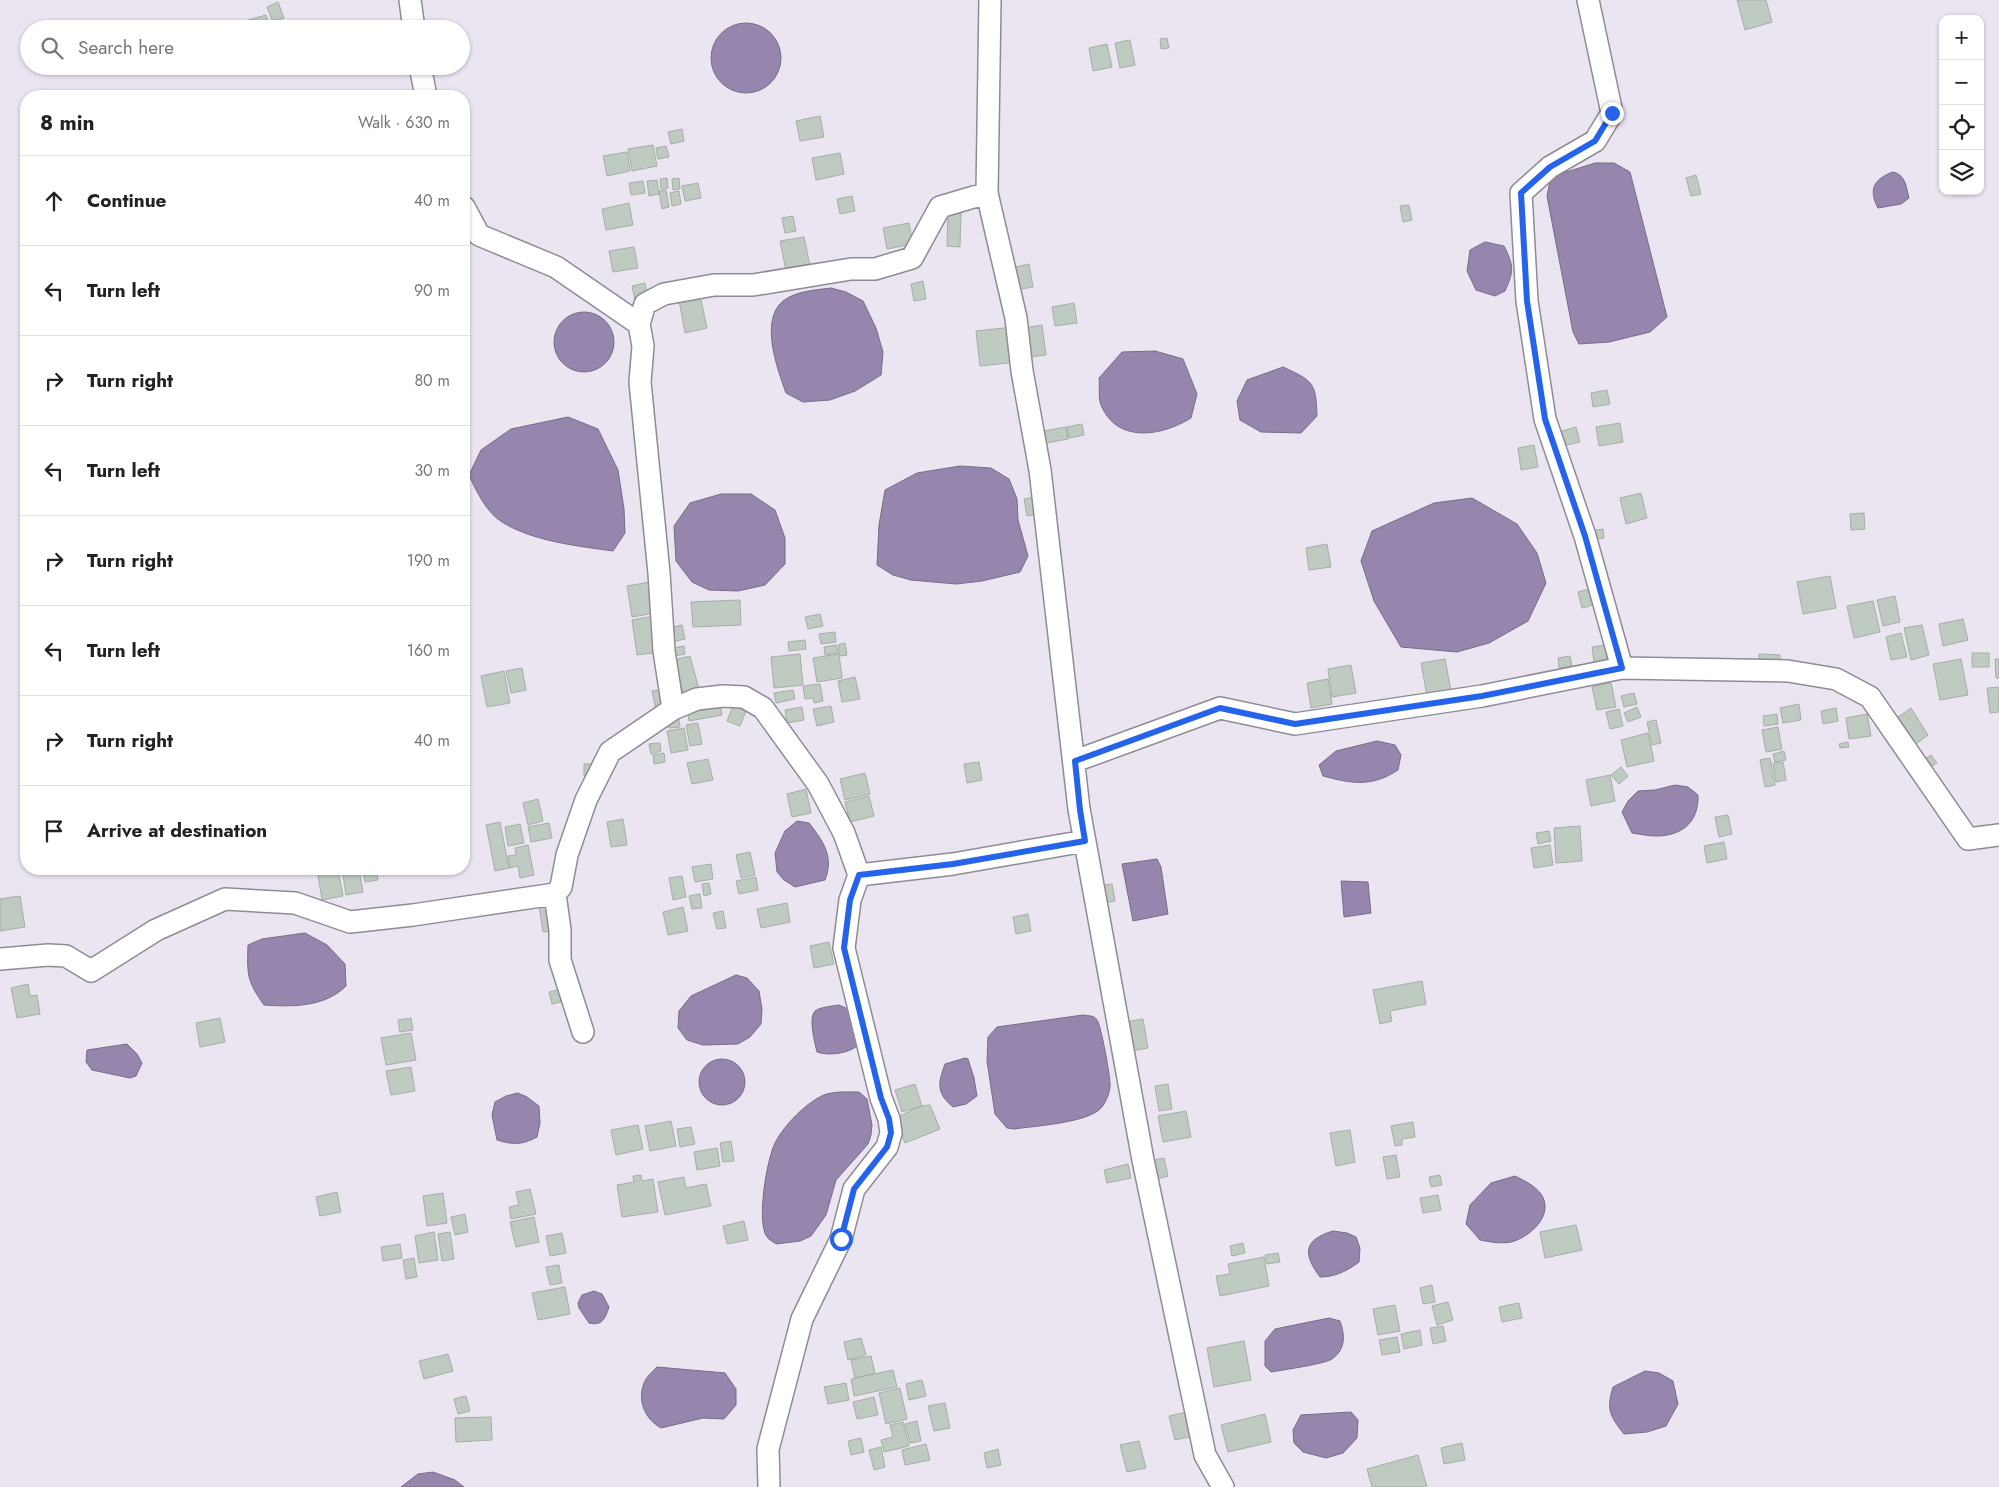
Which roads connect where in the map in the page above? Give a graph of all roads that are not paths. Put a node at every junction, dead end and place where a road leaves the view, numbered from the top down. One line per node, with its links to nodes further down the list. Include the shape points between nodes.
1 (410, 0): 4 (street)
2 (990, 0): 7 (street)
3 (1588, 0): 10 (street, via 1612,113 1595,141 1550,167 1521,193 1527,301 1545,419 1585,536)
4 (413, 20)
5 (422, 75): 6 (street)
6 (425, 90)
7 (987, 193): 9 (street, via 940,207 912,258 875,269 851,269 754,286 714,285 664,294 645,304); 12 (street, via 1016,318 1040,470)
8 (471, 237): 9 (street, via 556,267)
9 (639, 324): 11 (street, via 643,346 640,382 664,651)
10 (1622, 668): 12 (street, via 1482,696 1295,724 1220,708); 13 (street, via 1788,671 1836,679 1870,697 1968,839)
11 (673, 709): 15 (street, via 697,699 723,696 744,697 763,708 818,784 844,832); 16 (street, via 610,752 586,800 567,855 561,887)
12 (1075, 761): 14 (street)
13 (1999, 835)
14 (1085, 841): 15 (street, via 953,864); 20 (street, via 1143,1160 1204,1455)
15 (859, 875): 19 (street, via 850,900 844,948 891,1133 887,1147 854,1189 841,1239 802,1319 768,1449)
16 (555, 894): 17 (street, via 413,916 350,922 295,903 224,900 156,930 91,970 66,956); 18 (street, via 560,960)
17 (0, 959)
18 (583, 1032)
19 (769, 1487)
20 (1223, 1487)

